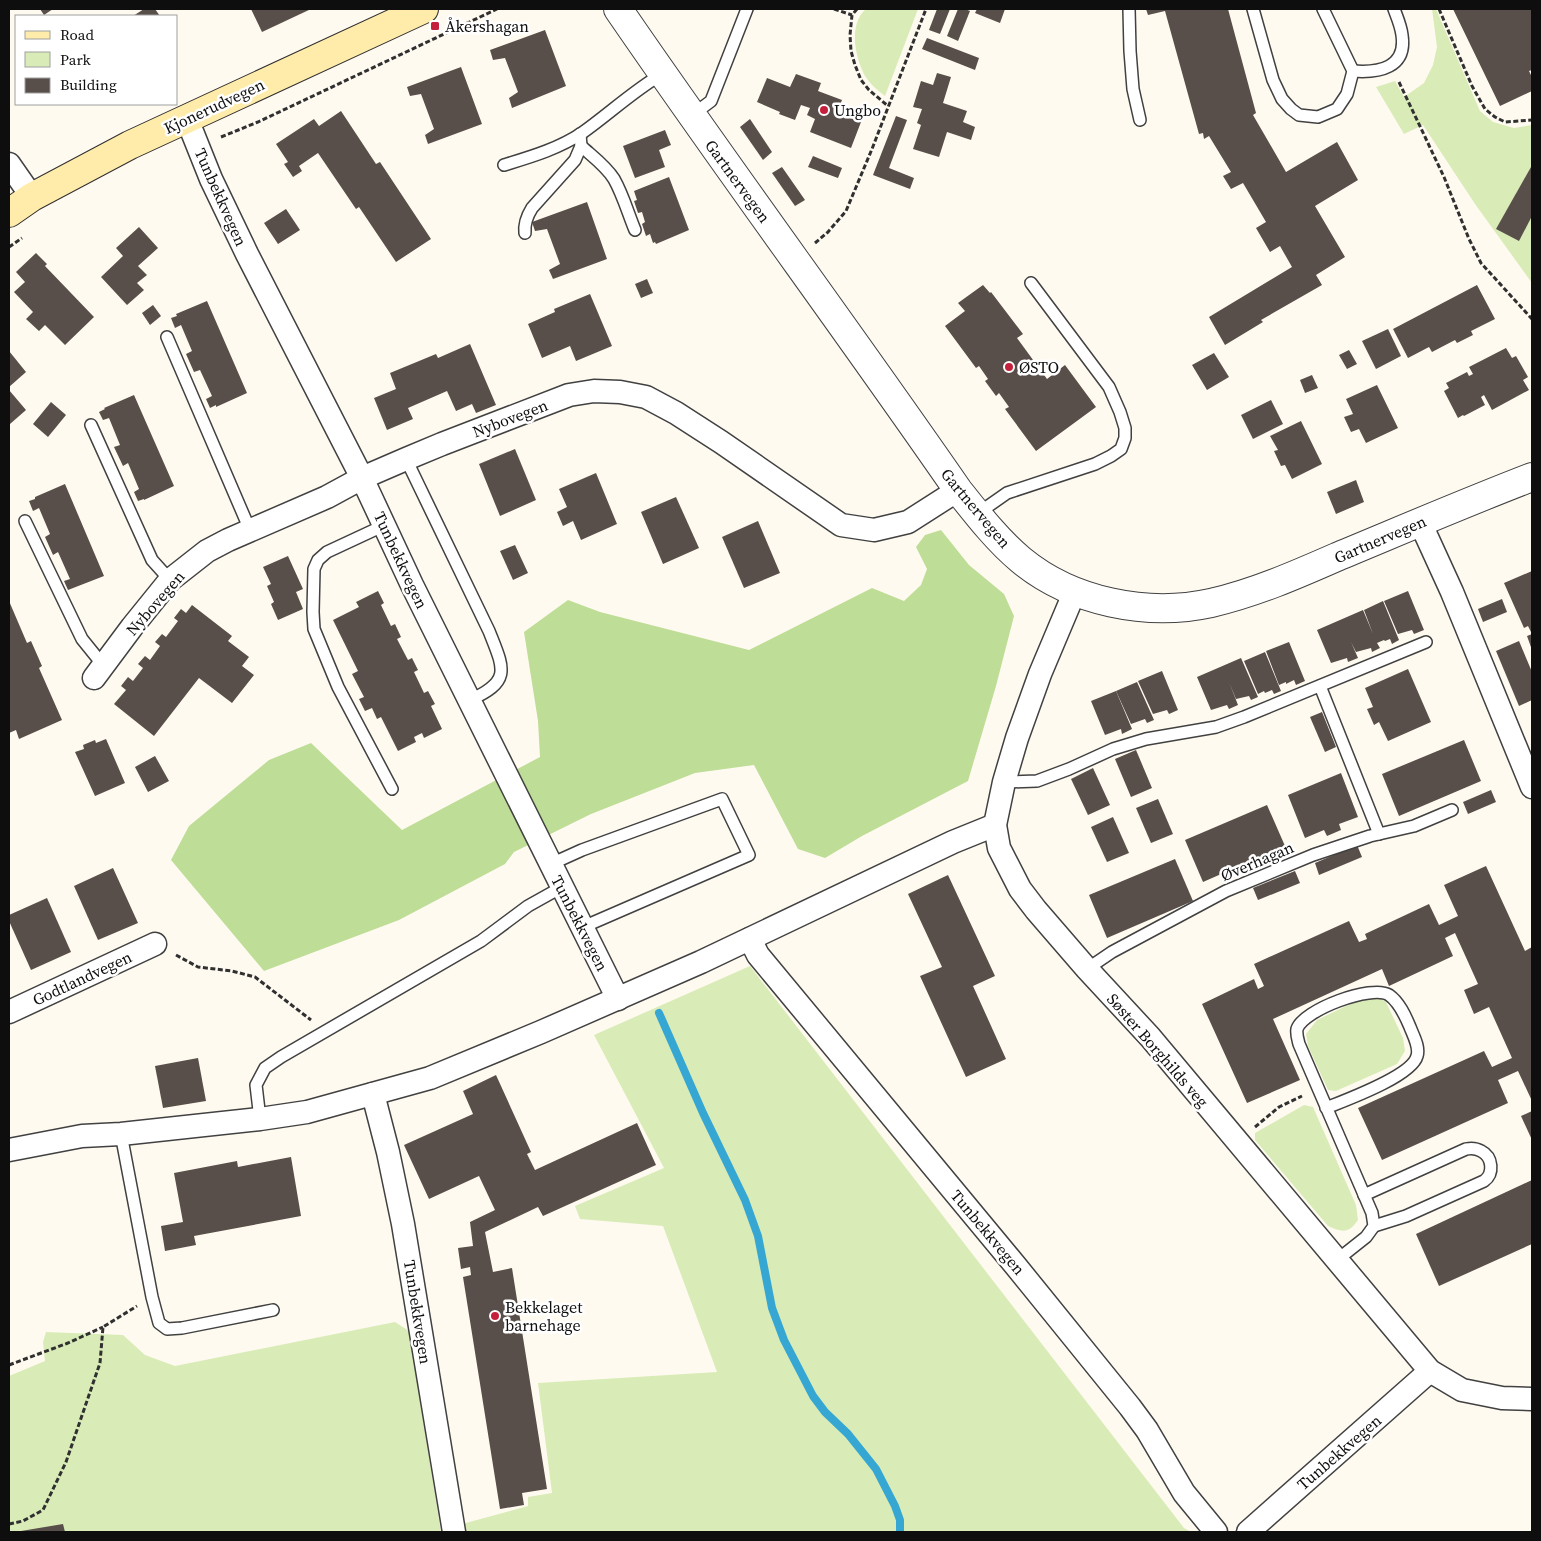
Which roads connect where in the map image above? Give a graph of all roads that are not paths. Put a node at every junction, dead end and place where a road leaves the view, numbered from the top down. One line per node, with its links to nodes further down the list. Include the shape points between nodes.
1 (424, 9): 11 (main road, Kjonerudvegen)
2 (618, 9): 9 (street, Gartnervegen)
3 (747, 9): 10 (lane, via 711,101)
4 (1130, 9): 12 (lane, via 1133,89)
5 (1253, 9): 8 (lane, via 1273,80 1282,99 1299,115 1318,117 1337,109 1347,94)
6 (1323, 9): 8 (lane)
7 (1394, 9): 8 (lane, via 1402,34 1403,48 1399,58 1391,66 1379,70)
8 (1352, 70)
9 (662, 74): 10 (street, Gartnervegen); 13 (lane)
10 (691, 116): 27 (street, Gartnervegen)
11 (187, 119): 17 (main road, Kjonerudvegen); 26 (street, Tunbekkvegen, via 247,254)
12 (1140, 120)
13 (580, 134): 14 (lane); 16 (lane, via 536,155)
14 (581, 146): 19 (lane, via 613,178); 20 (lane, via 575,160 528,214)
15 (9, 164): 17 (street)
16 (504, 165)
17 (32, 197): 18 (main road, Kjonerudvegen)
18 (9, 213)
19 (634, 230)
20 (524, 233)
21 (1032, 284): 28 (lane, via 1108,387 1120,412 1125,438 1121,448 1111,456 1007,493)
22 (167, 336): 32 (lane)
23 (91, 426): 33 (lane, via 152,560)
24 (406, 459): 26 (street, Nybovegen); 27 (street, Nybovegen, via 569,395 594,391 620,392 646,397 676,413 842,525 874,530 908,522); 38 (lane, via 500,659 501,678 487,692)
25 (1532, 477): 30 (street, Gartnervegen)
26 (362, 478): 31 (street, Tunbekkvegen); 32 (street, Nybovegen)
27 (958, 490): 28 (street, Gartnervegen)
28 (977, 514): 34 (street, Gartnervegen, via 1021,560)
29 (25, 521): 36 (lane)
30 (1420, 522): 34 (street, Gartnervegen, via 1252,591 1211,603 1171,608 1138,607); 40 (street)
31 (385, 525): 38 (street, Tunbekkvegen); 41 (lane, via 327,552 318,560 314,569 313,612 314,629 338,687)
32 (250, 530): 33 (street, Nybovegen, via 208,551)
33 (170, 580): 36 (street, Nybovegen)
34 (1075, 592): 39 (street, Søster Borghilds veg, via 1040,674)
35 (1426, 642): 37 (lane)
36 (98, 672)
37 (1320, 686): 39 (lane, via 1216,727 1121,746 1037,781); 44 (lane)
38 (470, 700): 45 (street, Tunbekkvegen)
39 (1004, 782): 43 (street, Søster Borghilds veg)
40 (1532, 786)
41 (392, 789)
42 (1452, 810): 44 (lane, Øverhagan, via 1414,826)
43 (995, 825): 48 (street); 50 (street, Søster Borghilds veg, via 998,848 1020,889)
44 (1379, 834): 50 (lane, Øverhagan, via 1313,855 1226,891)
45 (551, 864): 46 (street, Tunbekkvegen); 47 (lane, via 722,799 749,855)
46 (562, 887): 47 (street, Tunbekkvegen); 55 (lane, via 528,906 481,941 265,1068 256,1085)
47 (583, 928): 51 (street, Tunbekkvegen)
48 (750, 939): 51 (street); 65 (street, Tunbekkvegen, via 758,955 1130,1407 1184,1493)
49 (155, 944): 52 (street, Godtlandvegen)
50 (1087, 969): 60 (street, Søster Borghilds veg, via 1150,1037)
51 (618, 999): 53 (street, via 430,1078)
52 (9, 1012)
53 (373, 1094): 55 (street, via 307,1112); 64 (street, Tunbekkvegen, via 403,1224)
54 (1326, 1108): 54 (lane, via 1299,1044 1297,1029 1312,1014 1356,995 1371,992 1388,995 1397,1002 1413,1036 1418,1054 1414,1062 1406,1071 1384,1083); 58 (lane)
55 (260, 1119): 56 (street)
56 (121, 1134): 57 (street, via 82,1136); 61 (lane, via 159,1323 167,1329 182,1328)
57 (9, 1150)
58 (1364, 1194): 59 (lane); 59 (lane, via 1466,1149 1480,1150 1491,1164 1490,1174 1484,1181 1406,1216)
59 (1374, 1226): 60 (lane, via 1366,1238)
60 (1338, 1260): 62 (street, Søster Borghilds veg)
61 (274, 1310)
62 (1430, 1371): 63 (street, Søster Borghilds veg, via 1462,1390 1502,1398); 66 (street, Tunbekkvegen)
63 (1532, 1399)
64 (454, 1532)
65 (1216, 1532)
66 (1248, 1532)

